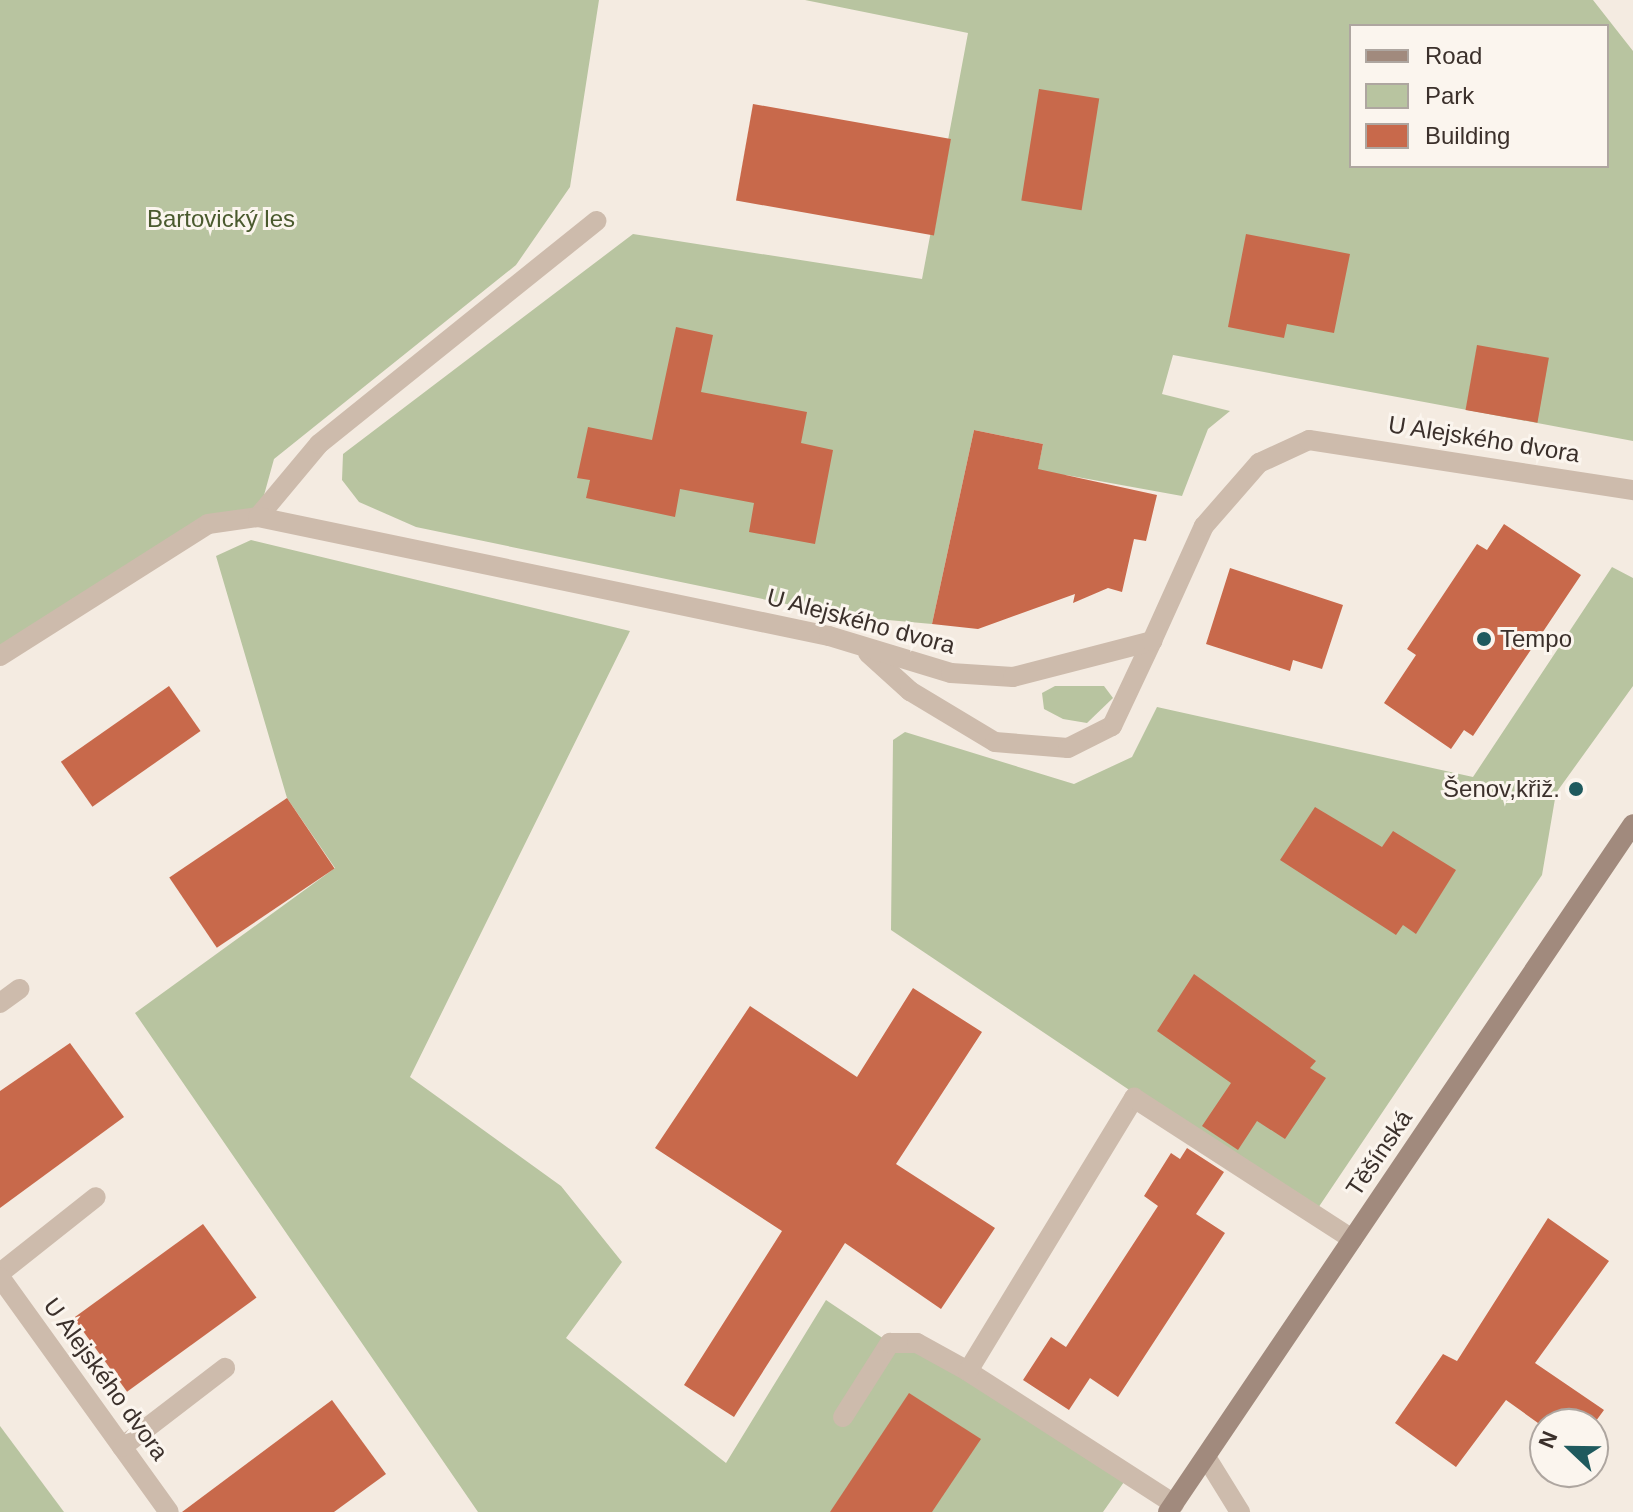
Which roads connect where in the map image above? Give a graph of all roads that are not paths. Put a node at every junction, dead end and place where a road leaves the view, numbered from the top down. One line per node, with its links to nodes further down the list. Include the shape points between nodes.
1 (596, 221): 3 (street, via 319,444)
2 (1633, 490): 4 (street, U Alejského dvora, via 1309,440 1259,463 1204,526)
3 (258, 517): 5 (street, U Alejského dvora, via 829,636); 6 (street, U Alejského dvora, via 208,524)
4 (1152, 641): 5 (street, U Alejského dvora, via 1013,677 951,673); 5 (street, via 1112,726 1068,748 995,742 910,691)
5 (868, 653)
6 (0, 656)
7 (1633, 824): 11 (main road, Těšínská)
8 (19, 989): 9 (street)
9 (0, 1003)
10 (96, 1197): 12 (street)
11 (1352, 1239): 14 (street, via 1134,1098); 17 (main road, Těšínská)
12 (0, 1275): 16 (street, U Alejského dvora)
13 (225, 1368): 16 (street)
14 (968, 1371): 15 (street, via 917,1343 890,1343); 18 (street)
15 (843, 1417)
16 (122, 1447): 19 (street, U Alejského dvora)
17 (1206, 1457): 18 (main road, Těšínská); 20 (street)
18 (1171, 1508)
19 (169, 1512)
20 (1240, 1512)

